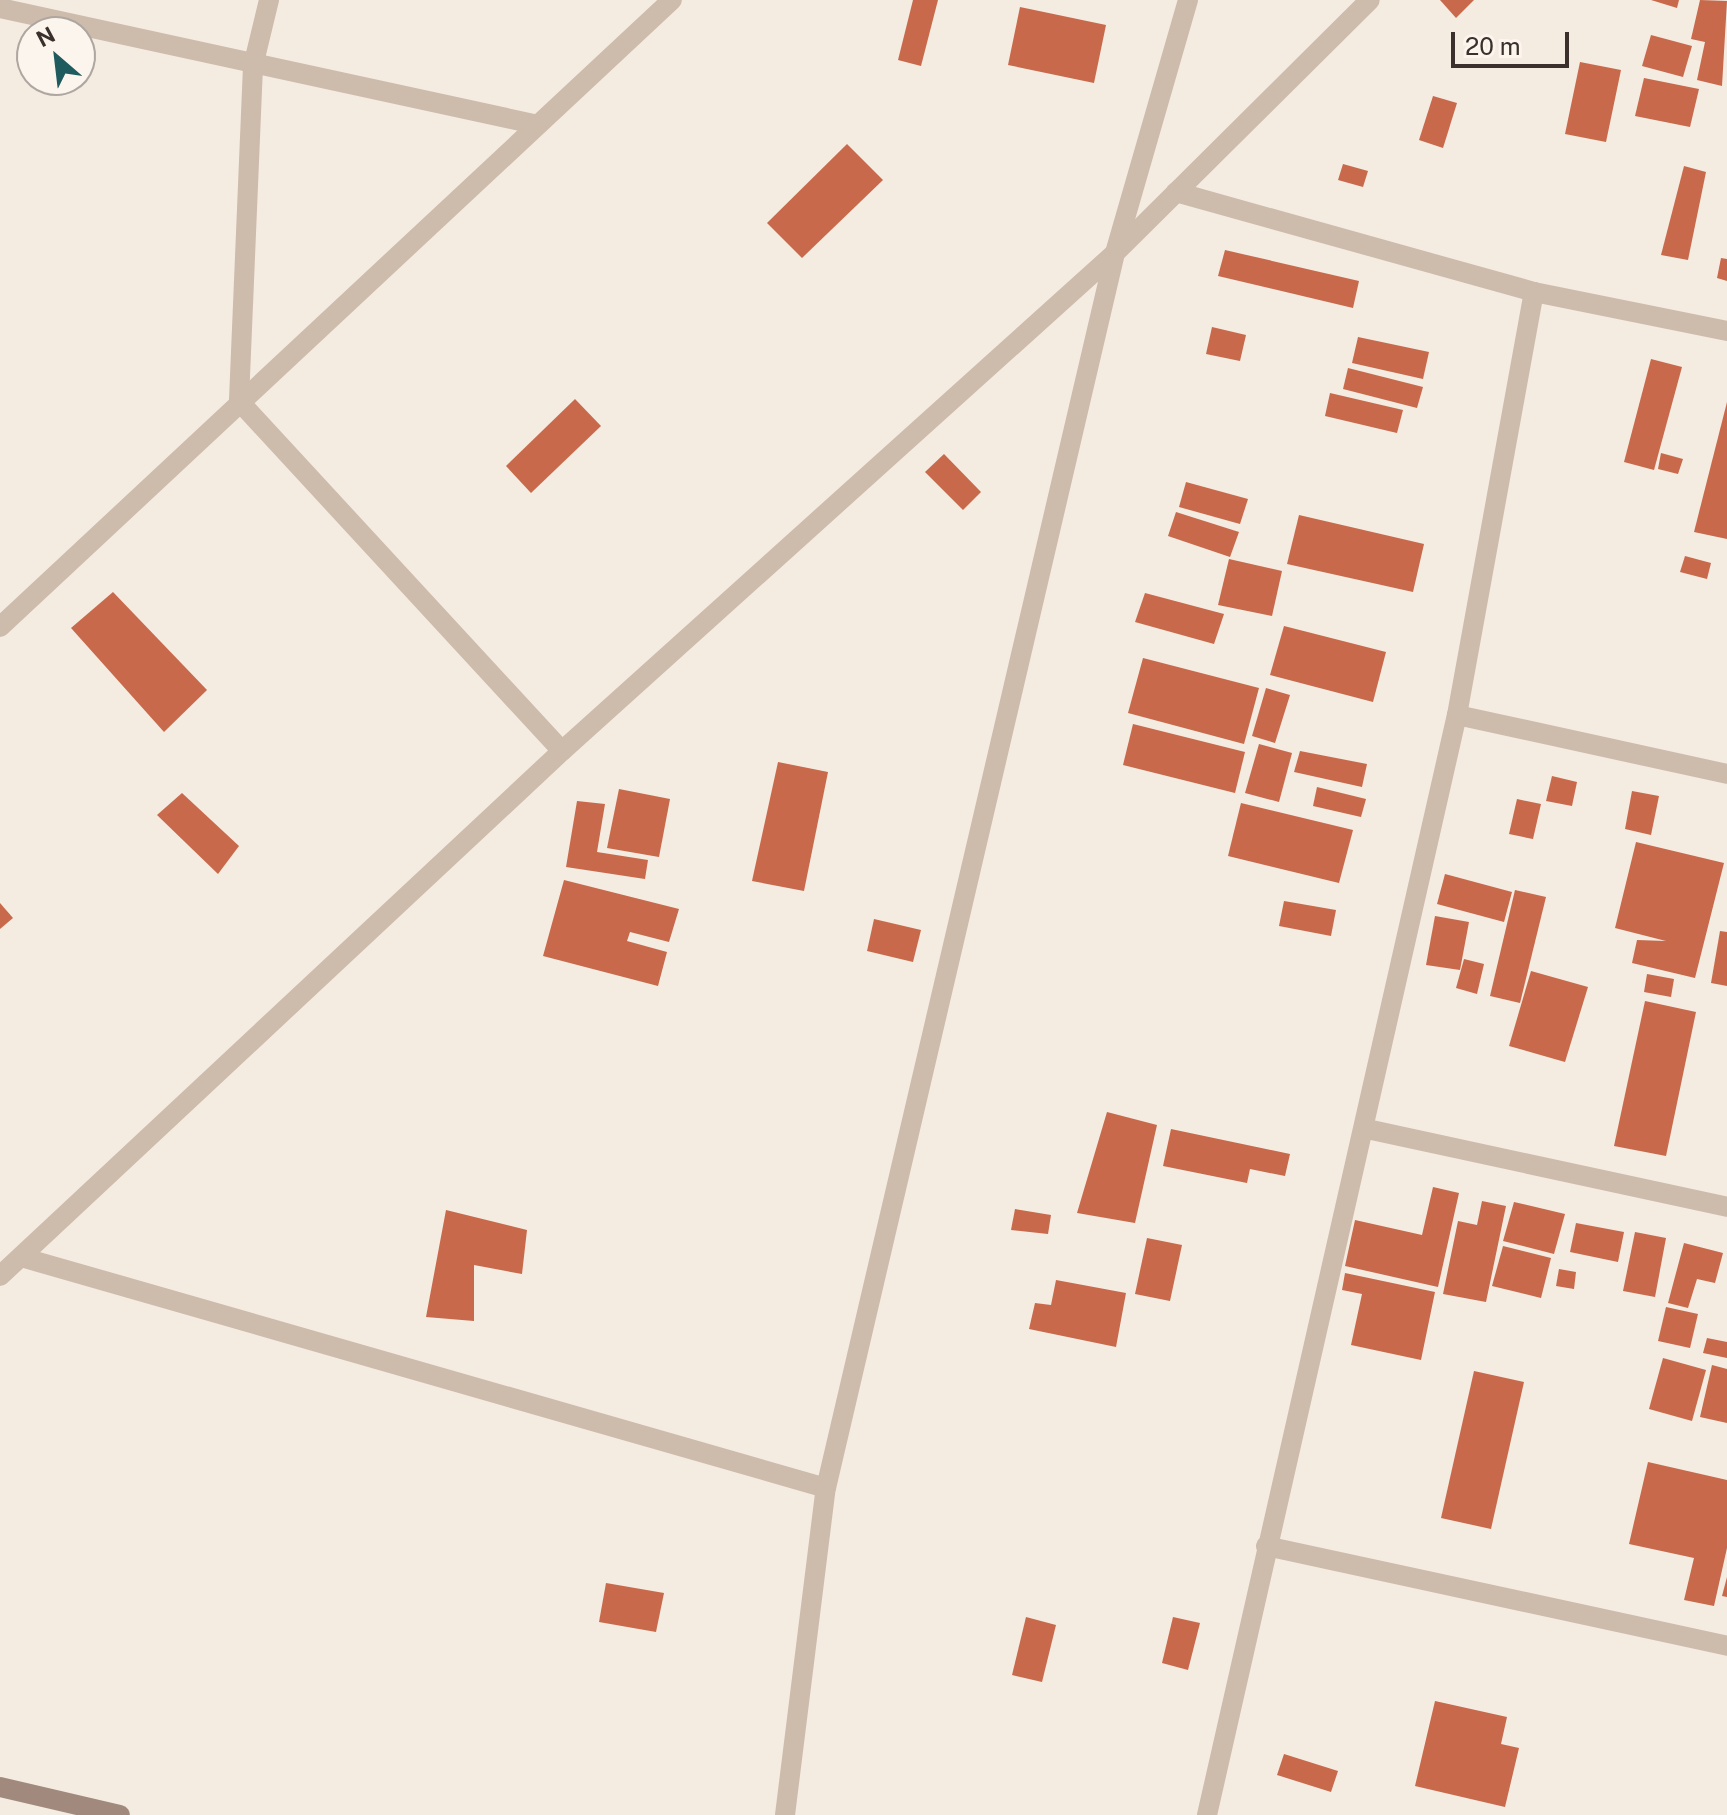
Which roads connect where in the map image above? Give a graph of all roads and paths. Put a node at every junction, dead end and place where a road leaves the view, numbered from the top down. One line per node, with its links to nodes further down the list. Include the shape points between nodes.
1 (269, 0): 6 (street)
2 (672, 0): 7 (street)
3 (1188, 0): 9 (street)
4 (1370, 0): 8 (street)
5 (0, 8): 6 (street)
6 (253, 66): 7 (street); 12 (street)
7 (534, 124): 12 (street)
8 (1176, 192): 9 (street); 10 (street)
9 (1115, 253): 15 (street); 21 (street)
10 (1534, 292): 11 (street); 14 (street)
11 (1727, 331)
12 (239, 401): 13 (street); 15 (street)
13 (0, 627)
14 (1457, 715): 16 (street); 17 (street)
15 (562, 751): 19 (street)
16 (1727, 774)
17 (1367, 1129): 18 (street); 22 (street)
18 (1727, 1207)
19 (21, 1257): 20 (street); 21 (street)
20 (0, 1276)
21 (826, 1488): 26 (street)
22 (1266, 1546): 23 (street); 27 (street)
23 (1727, 1646)
24 (0, 1787): 25 (street)
25 (120, 1815)
26 (785, 1815)
27 (1207, 1815)

